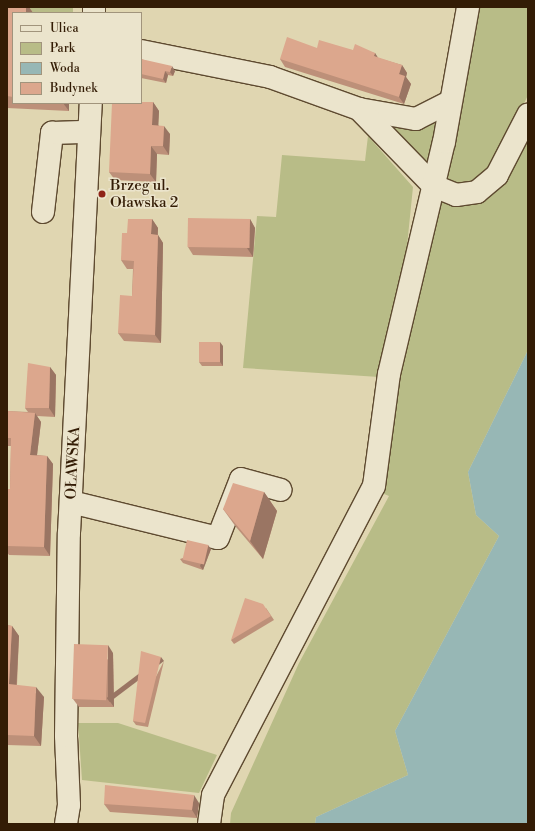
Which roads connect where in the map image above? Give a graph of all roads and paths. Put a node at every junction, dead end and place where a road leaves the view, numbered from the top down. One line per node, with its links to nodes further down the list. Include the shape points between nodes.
1 (468, 7): 3 (street)
2 (142, 51): 5 (street, via 270,77)
3 (449, 102): 5 (street, via 416,119); 8 (street, via 444,142)
4 (91, 104): 7 (street, OŁAWSKA)
5 (359, 109): 8 (street)
6 (528, 115): 8 (street, via 497,175 477,192 456,194)
7 (89, 132): 9 (street, via 52,133); 11 (street, OŁAWSKA)
8 (434, 186): 13 (street, via 389,374 374,486 213,795)
9 (43, 212)
10 (281, 490): 11 (street, via 241,479 218,538)
11 (71, 502): 12 (street, OŁAWSKA)
12 (66, 824)
13 (209, 824)

